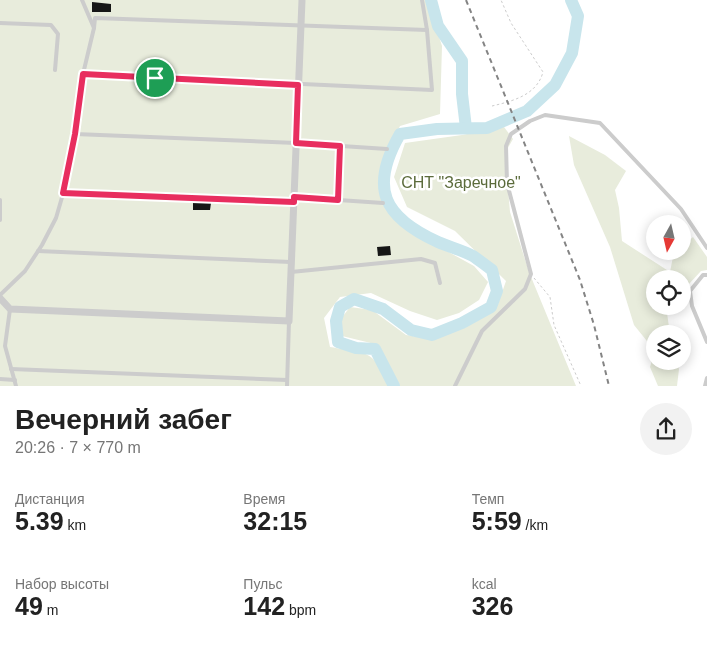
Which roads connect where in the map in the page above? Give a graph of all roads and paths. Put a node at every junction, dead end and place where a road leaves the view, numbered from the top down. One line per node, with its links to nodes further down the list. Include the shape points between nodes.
1 (82, 0): 7 (lane)
2 (302, 0): 6 (street)
3 (422, 0): 8 (lane)
4 (501, 0): 12 (path, via 543,72 540,83 517,100)
5 (0, 23): 9 (lane, via 51,25 58,34)
6 (300, 27): 7 (lane, via 95,18); 8 (lane); 11 (street)
7 (94, 28): 10 (lane)
8 (427, 30): 11 (lane, via 432,90)
9 (55, 70)
10 (83, 74): 11 (lane); 13 (lane)
11 (298, 85): 14 (street)
12 (492, 106)
13 (75, 134): 14 (lane); 17 (lane)
14 (296, 143): 15 (lane); 18 (street)
15 (340, 146): 16 (lane); 20 (lane)
16 (386, 149)
17 (63, 193): 18 (lane); 24 (lane, via 56,218)
18 (294, 199): 20 (lane); 25 (street)
19 (0, 200): 22 (lane)
20 (338, 200): 21 (lane)
21 (383, 203)
22 (0, 220)
23 (707, 248): 27 (lane, via 682,209 600,123 545,115 511,134 506,146 507,183)
24 (38, 251): 25 (lane); 30 (lane, via 25,271)
25 (292, 262): 26 (street)
26 (291, 272): 29 (lane, via 422,259 435,263); 32 (street)
27 (532, 274): 41 (lane, via 525,289 482,331); 42 (path, via 550,297 554,325)
28 (707, 275): 33 (lane, via 703,275 690,291 692,306)
29 (440, 283)
30 (0, 297): 31 (street)
31 (10, 309): 32 (street); 34 (lane, via 5,346)
32 (290, 321): 38 (lane)
33 (707, 342)
34 (11, 369): 37 (lane); 38 (lane)
35 (707, 378): 43 (lane)
36 (0, 380): 37 (lane)
37 (14, 380): 39 (lane)
38 (287, 380): 40 (lane)
39 (16, 386)
40 (287, 386)
41 (455, 386)
42 (581, 386)
43 (705, 386)

